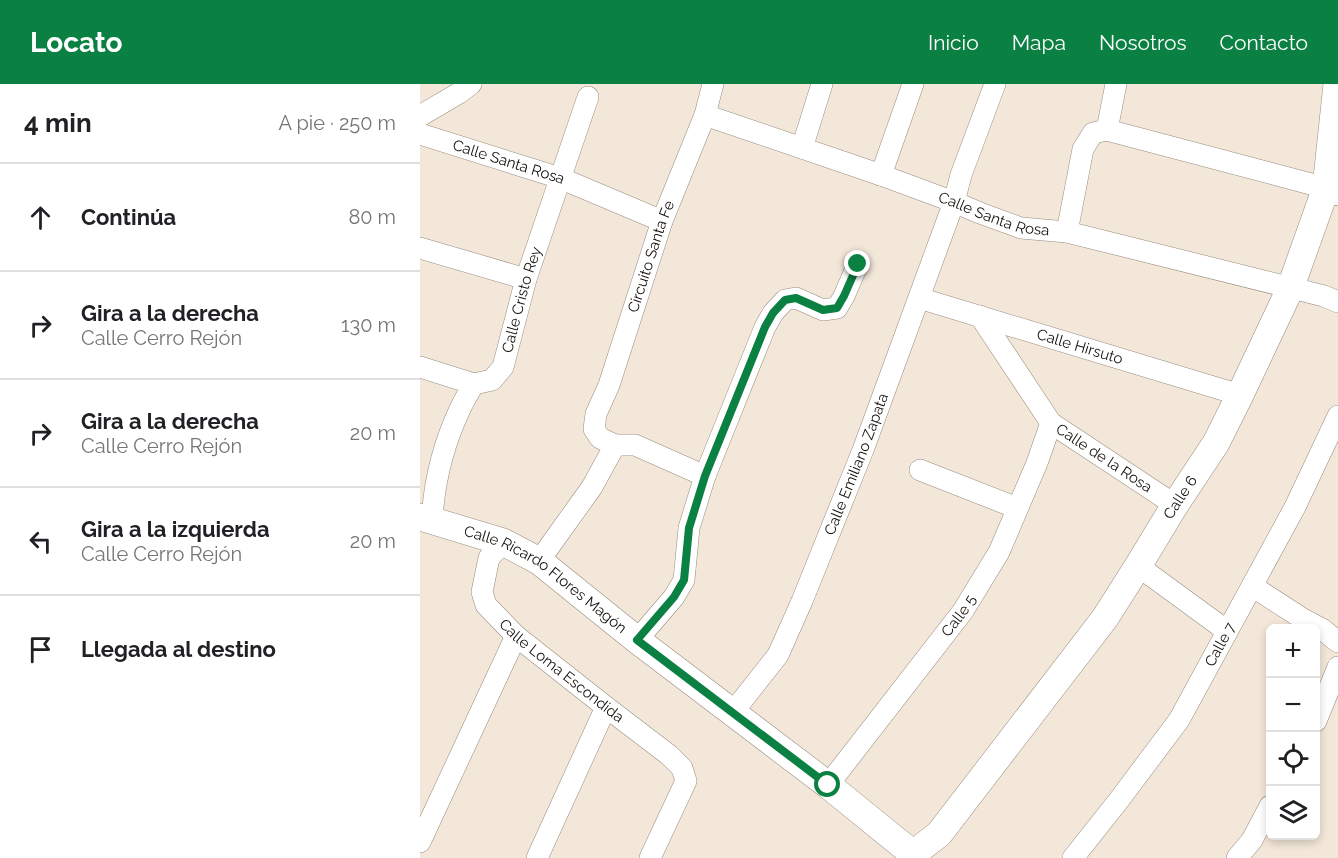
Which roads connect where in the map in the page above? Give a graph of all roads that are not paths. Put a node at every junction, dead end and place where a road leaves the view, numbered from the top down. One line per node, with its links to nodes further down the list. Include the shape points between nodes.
1 (471, 84): 10 (street)
2 (713, 84): 9 (street, Circuito Santa Fe)
3 (822, 84): 13 (street)
4 (913, 84): 14 (street)
5 (995, 84): 17 (street, Calle Emiliano Zapata)
6 (1116, 84): 11 (street)
7 (1336, 84): 16 (street, Calle 6)
8 (588, 97): 15 (street, Calle Cristo Rey)
9 (705, 115): 13 (street, Calle Santa Rosa); 18 (street, Circuito Santa Fe)
10 (420, 116)
11 (1107, 130): 16 (street); 19 (street, via 1093,133 1083,149)
12 (420, 134): 15 (street, Calle Santa Rosa)
13 (802, 148): 14 (street, Calle Santa Rosa)
14 (881, 175): 17 (street, Calle Santa Rosa)
15 (560, 178): 18 (street, Calle Santa Rosa); 22 (street, Calle Cristo Rey)
16 (1332, 191): 23 (street, Calle 6)
17 (954, 202): 19 (street, Calle Santa Rosa, via 1021,228); 24 (street, Calle Emiliano Zapata)
18 (662, 221): 32 (street, Circuito Santa Fe, via 596,414 594,429 600,438)
19 (1067, 232): 23 (street, Calle Santa Rosa)
20 (420, 248): 22 (street)
21 (858, 264): 34 (street, via 837,308 823,310 796,298 785,300 773,313)
22 (526, 279): 28 (street, Calle Cristo Rey, via 503,367 492,380)
23 (1290, 289): 25 (street, Calle Santa Rosa); 29 (street, Calle 6)
24 (920, 298): 26 (street, Calle Hirsuto); 49 (street, Calle Emiliano Zapata, via 863,450 778,655)
25 (1338, 302)
26 (980, 316): 29 (street, Calle Hirsuto); 31 (street, Calle de la Rosa)
27 (420, 367): 28 (street)
28 (474, 384): 37 (street, via 445,447)
29 (1240, 395): 35 (street, Calle 6, via 1216,442)
30 (1338, 416): 41 (street, Calle 7, via 1296,507)
31 (1051, 423): 35 (street, Calle de la Rosa); 36 (street, Calle 5)
32 (615, 445): 34 (street, via 635,446); 39 (street, via 592,487)
33 (920, 470): 36 (street)
34 (705, 476): 44 (street, via 689,528 684,580)
35 (1174, 505): 40 (street, Calle 6)
36 (1017, 508): 50 (street, Calle 5, via 999,552 963,611)
37 (426, 519): 38 (street, Calle Ricardo Flores Magón)
38 (503, 542): 39 (street, Calle Ricardo Flores Magón); 43 (street, Calle Loma Escondida, via 489,558 482,592 486,605)
39 (539, 561): 44 (street, Calle Ricardo Flores Magón)
40 (1138, 566): 42 (street); 53 (street, Calle 6, via 1105,618 939,834)
41 (1252, 586): 42 (street, Calle 7); 45 (street)
42 (1227, 632): 56 (street, Calle 7, via 1179,720)
43 (516, 636): 47 (street, Calle Loma Escondida); 52 (street)
44 (637, 640): 49 (street, Calle Ricardo Flores Magón)
45 (1338, 642)
46 (1338, 667): 48 (street)
47 (606, 707): 54 (street); 55 (street, Calle Loma Escondida, via 669,755 682,768 686,781)
48 (1320, 711)
49 (734, 712): 50 (street, Calle Ricardo Flores Magón)
50 (828, 785): 53 (street, Calle Ricardo Flores Magón)
51 (1266, 813): 57 (street)
52 (420, 842)
53 (914, 857)
54 (537, 858)
55 (650, 858)
56 (1073, 858)
57 (1237, 858)

